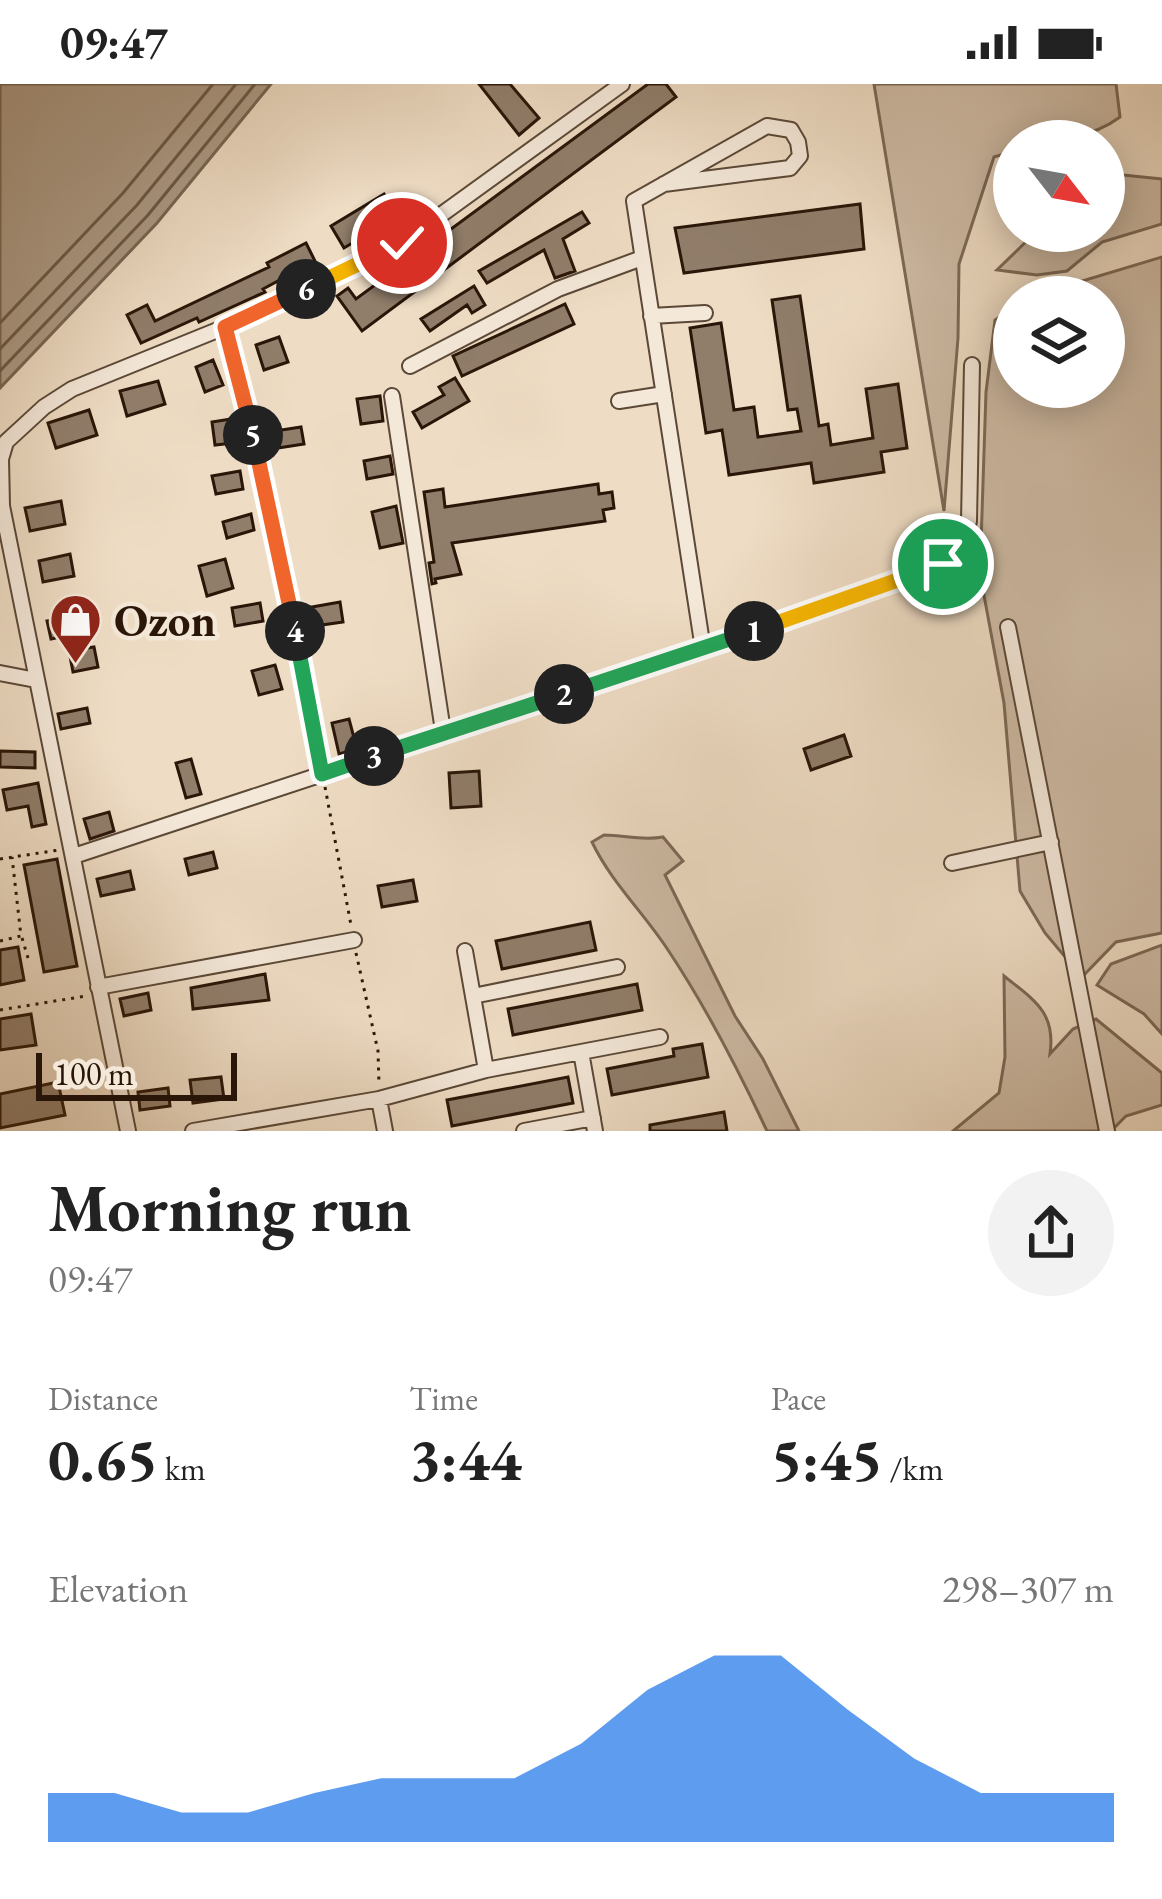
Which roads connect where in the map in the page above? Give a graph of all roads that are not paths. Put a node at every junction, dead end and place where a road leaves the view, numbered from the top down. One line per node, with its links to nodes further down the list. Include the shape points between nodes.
1 (622, 84): 6 (street, via 402,243)
2 (664, 184): 2 (street, via 767,126 790,130 798,142 800,156 790,168); 3 (street, via 634,201)
3 (642, 258): 5 (street); 8 (street, via 557,289)
4 (705, 313): 5 (street)
5 (651, 316): 9 (street)
6 (225, 327): 15 (street, via 72,389 6,442 2,506); 17 (street, via 269,500)
7 (972, 365): 13 (street, via 969,521 959,553)
8 (410, 366)
9 (664, 394): 11 (street); 13 (street)
10 (392, 396): 16 (street)
11 (620, 401)
12 (1008, 627): 18 (street)
13 (704, 649): 16 (street)
14 (0, 674): 15 (street)
15 (36, 680): 19 (street)
16 (443, 731): 17 (street)
17 (322, 774): 19 (street)
18 (1051, 842): 20 (street); 35 (street)
19 (73, 852): 24 (street)
20 (952, 863)
21 (354, 940): 24 (street)
22 (465, 951): 25 (street)
23 (617, 967): 25 (street)
24 (99, 990): 31 (street)
25 (473, 996): 28 (street)
26 (659, 1037): 27 (street)
27 (581, 1052): 28 (street); 30 (street)
28 (485, 1070): 29 (street)
29 (379, 1099): 32 (street); 33 (street)
30 (594, 1124): 34 (street)
31 (128, 1131)
32 (193, 1131)
33 (385, 1131)
34 (524, 1131)
35 (1107, 1131)

